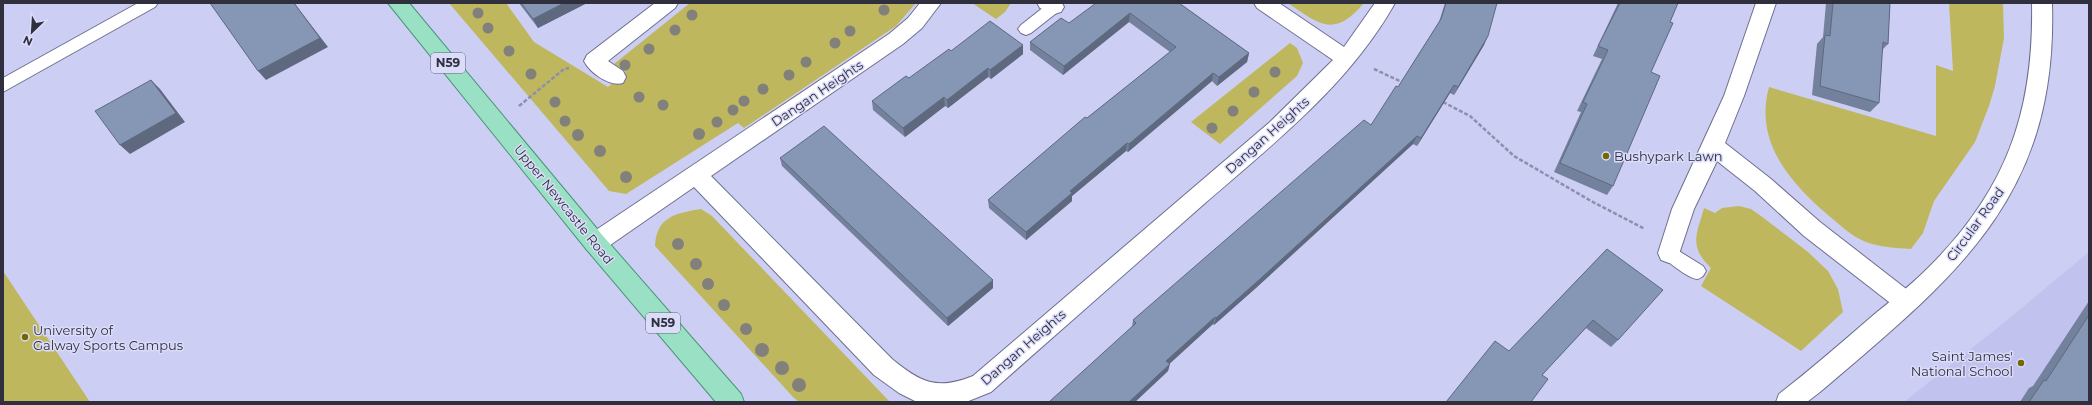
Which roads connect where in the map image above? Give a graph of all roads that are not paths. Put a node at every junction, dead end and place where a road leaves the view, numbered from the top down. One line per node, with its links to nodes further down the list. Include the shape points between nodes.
1 (150, 3): 13 (lane)
2 (398, 3): 16 (main road, Upper Newcastle Road / N59)
3 (668, 3): 12 (street, via 594,61)
4 (931, 3): 15 (street, Dangan Heights, via 915,23 896,39)
5 (1264, 3): 11 (street)
6 (1385, 3): 11 (street, Dangan Heights)
7 (1766, 3): 14 (street, via 1734,96)
8 (2042, 3): 19 (street, Circular Road, via 2042,44 2035,97 2012,171 1966,241 1941,270)
9 (1050, 5): 10 (lane)
10 (1026, 29)
11 (1346, 58): 15 (street, Dangan Heights, via 1238,162 982,384 965,394 929,397 902,384)
12 (616, 77)
13 (3, 86)
14 (1712, 146): 17 (street, via 1687,198); 19 (street, via 1763,185 1812,229)
15 (696, 175): 16 (street, Dangan Heights)
16 (595, 243): 20 (main road, Upper Newcastle Road / N59)
17 (1671, 248): 18 (lane)
18 (1697, 271)
19 (1906, 302): 21 (street, Circular Road)
20 (732, 402)
21 (1788, 402)

